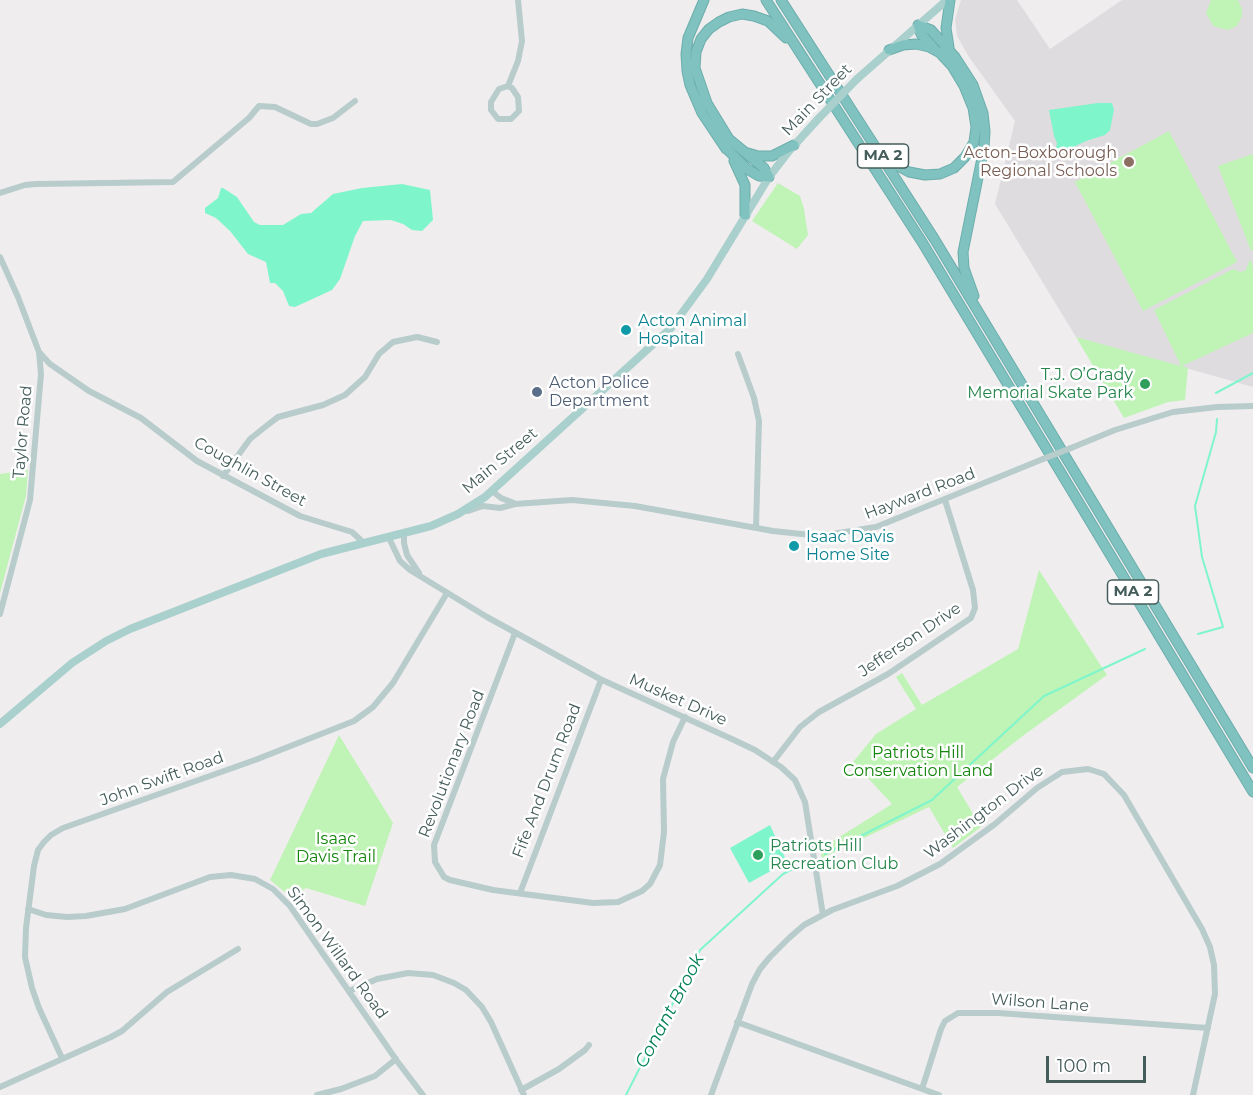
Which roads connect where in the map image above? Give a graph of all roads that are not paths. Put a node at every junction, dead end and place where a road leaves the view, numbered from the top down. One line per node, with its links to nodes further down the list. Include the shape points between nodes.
1 (518, 0): 11 (street, via 522,41)
2 (704, 0): 15 (highway, via 688,38 686,66 700,107)
3 (766, 0): 9 (highway, MA 2)
4 (781, 0): 13 (highway, MA 2)
5 (949, 0): 6 (main road, Main Street); 10 (highway, via 946,36)
6 (918, 25): 7 (main road, Main Street); 8 (highway, via 921,34); 10 (highway, via 931,30)
7 (889, 50): 8 (highway, via 916,44); 14 (main road, Main Street, bridge)
8 (940, 53): 13 (highway, via 962,82 975,116 974,142 961,162 940,174 909,172)
9 (803, 56): 16 (highway, via 773,25 751,15 725,18 703,36 695,59 699,83 720,127); 46 (highway, MA 2, via 918,235)
10 (955, 57): 21 (highway, via 975,90 985,126 962,255)
11 (508, 86): 11 (street, via 499,89 490,102 490,110 498,119 511,119 519,111 518,97)
12 (355, 101): 18 (street, via 333,118 317,124 275,107 259,106 173,182 36,184)
13 (866, 131): 21 (highway, MA 2)
14 (794, 145): 16 (highway, via 767,156); 17 (main road, Main Street)
15 (724, 146): 17 (highway, via 747,169); 19 (highway, via 744,182)
16 (741, 150): 17 (highway, via 764,168)
17 (769, 177): 19 (main road, Main Street)
18 (0, 193)
19 (745, 215): 27 (main road, Main Street, via 707,279 671,328)
20 (0, 257): 23 (street, Taylor Road)
21 (981, 315): 45 (highway, MA 2)
22 (437, 342): 26 (street, via 417,337 393,342 379,354 365,377 345,394 323,405 278,417 265,427 250,439)
23 (39, 352): 26 (street, Coughlin Street, via 89,391 141,418); 39 (street, Taylor Road, via 40,398 30,500)
24 (738, 354): 33 (street, via 758,415)
25 (1253, 406): 29 (street, Hayward Road, bridge, via 1173,412 1115,430)
26 (223, 476): 36 (street, Coughlin Street, via 300,516 352,532)
27 (492, 490): 28 (main road, Main Street); 30 (street)
28 (485, 497): 31 (street); 32 (main road, Main Street)
29 (945, 500): 33 (street, Hayward Road, via 876,527 838,534 798,535); 44 (street, Jefferson Drive, via 973,590 975,608 971,618 888,674 819,712 800,727)
30 (515, 504): 31 (street, Hayward Road); 33 (street, Hayward Road, via 572,500 635,506)
31 (494, 506): 32 (street, Hayward Road)
32 (458, 514): 34 (main road, Main Street)
33 (756, 528)
34 (405, 534): 35 (main road, Main Street); 37 (street, Musket Drive, via 407,555)
35 (389, 538): 36 (main road, Main Street); 37 (street, Musket Drive, via 400,561)
36 (364, 543): 43 (main road, Main Street, via 273,572 106,641 72,663)
37 (426, 580): 38 (street, Musket Drive)
38 (447, 593): 40 (street, Musket Drive); 48 (street, John Swift Road, via 393,683 367,712 310,739 63,828 38,850)
39 (0, 614)
40 (515, 633): 41 (street, Musket Drive); 47 (street, Revolutionary Road, via 444,816 434,852 439,870 450,880)
41 (601, 680): 42 (street, Musket Drive); 47 (street, Fife And Drum Road)
42 (685, 717): 44 (street, Musket Drive); 47 (street, Revolutionary Road, via 663,779 660,865 650,884 632,897 606,903)
43 (0, 724)
44 (773, 762): 49 (street, Musket Drive, via 795,780 805,802)
45 (1253, 768)
46 (1253, 792)
47 (520, 893)
48 (28, 909): 51 (street, Simon Willard Road, via 46,915 86,916 125,909 210,877 242,875 280,895); 55 (street, John Swift Road, via 25,957 32,988)
49 (823, 915): 52 (street, Washington Drive, via 804,925 765,963); 53 (street, Washington Drive, via 940,864 1062,772 1104,774 1124,795 1207,939 1215,984)
50 (238, 949): 55 (street, via 167,992 122,1031)
51 (349, 991): 56 (street, Simon Willard Road); 59 (street, via 377,979 408,973 433,975 454,983 482,1007)
52 (737, 1022): 58 (street); 62 (street, Washington Drive)
53 (1208, 1028): 58 (street, Wilson Lane, via 958,1013 945,1021 941,1029); 64 (street, Washington Drive)
54 (589, 1045): 59 (street)
55 (62, 1058): 57 (street)
56 (396, 1059): 60 (street, via 375,1076); 61 (street, Simon Willard Road)
57 (0, 1087)
58 (922, 1089): 63 (street)
59 (523, 1092)
60 (317, 1095)
61 (423, 1095)
62 (711, 1095)
63 (939, 1095)
64 (1193, 1095)

